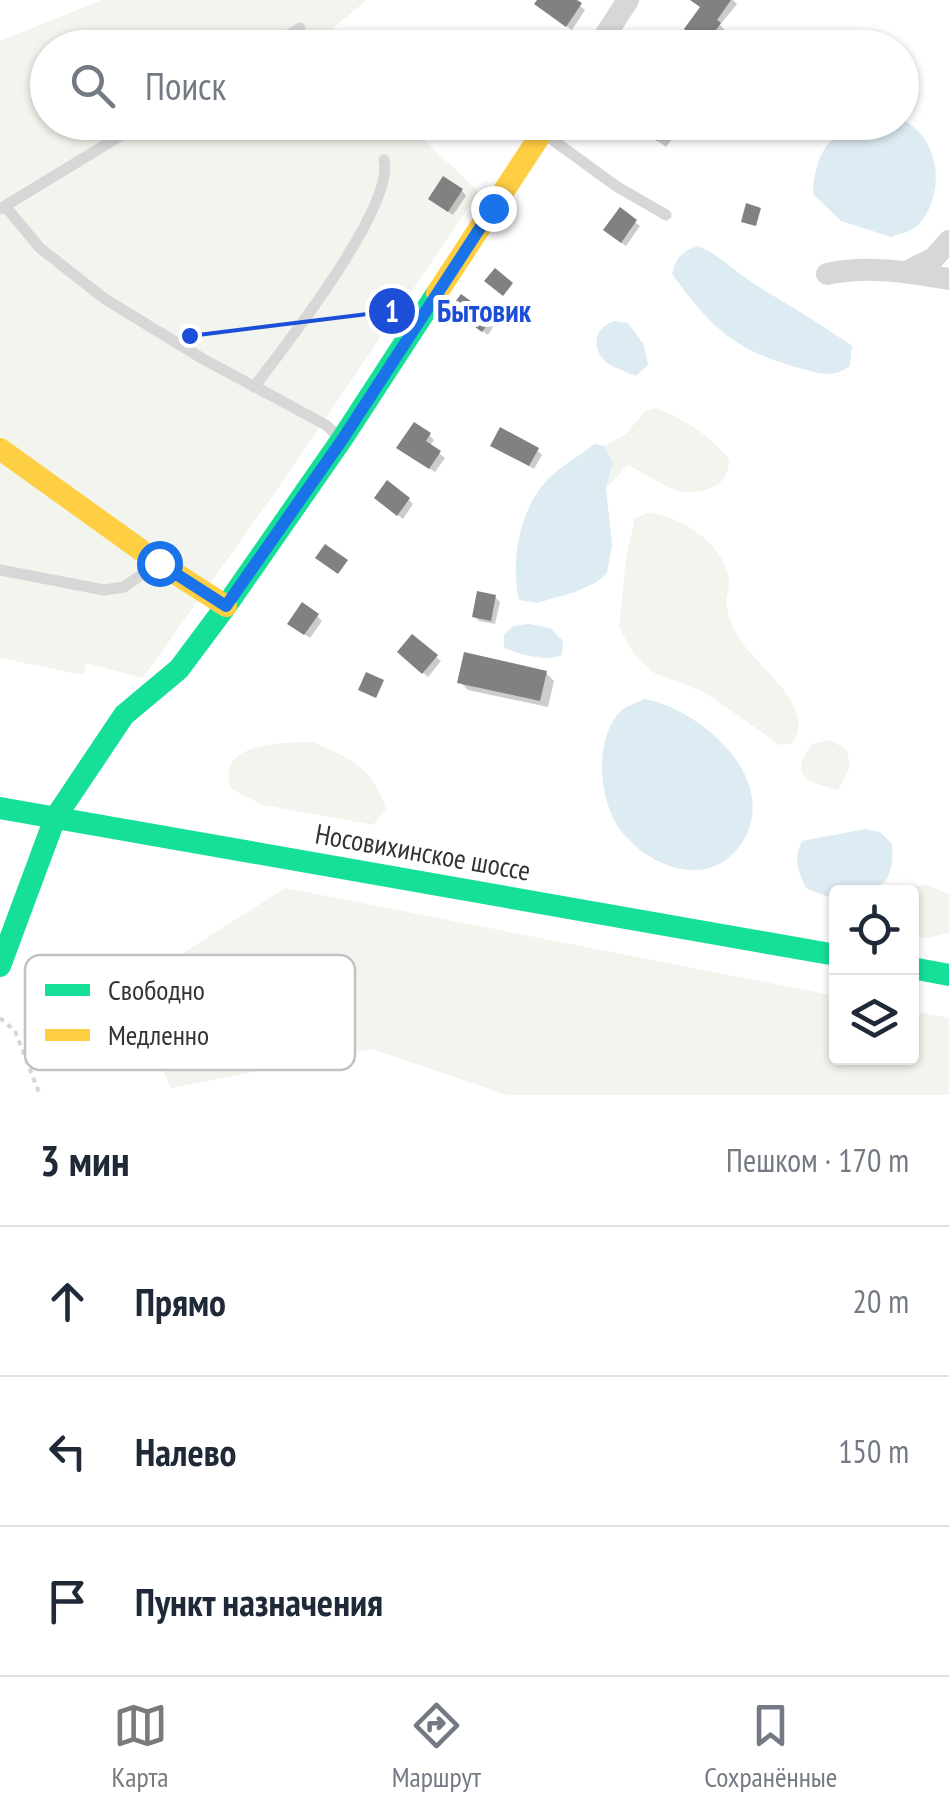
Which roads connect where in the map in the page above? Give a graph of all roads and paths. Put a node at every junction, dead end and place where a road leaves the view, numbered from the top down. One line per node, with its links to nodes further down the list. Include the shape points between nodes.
1 (628, 0): 4 (street)
2 (300, 28): 3 (lane)
3 (297, 30)
4 (609, 30)
5 (114, 140): 9 (lane)
6 (538, 140): 16 (street)
7 (561, 140): 10 (lane, via 616,186)
8 (384, 160): 15 (lane, via 387,172 371,215)
9 (3, 208): 15 (lane, via 40,248 105,299)
10 (666, 215)
11 (949, 240): 12 (street, via 934,258)
12 (906, 272): 13 (street, via 851,268); 14 (street)
13 (827, 274)
14 (949, 279)
15 (254, 387): 16 (lane, via 326,424)
16 (342, 440): 20 (street)
17 (0, 449): 18 (street)
18 (159, 563): 19 (lane, via 124,587 104,590); 20 (street)
19 (0, 570)
20 (226, 606): 22 (street, via 179,669 124,715)
21 (0, 808): 22 (street, Носовихинское шоссе)
22 (55, 818): 23 (street, Носовихинское шоссе); 24 (street)
23 (829, 954)
24 (0, 966)
25 (919, 969): 26 (street)
26 (949, 975)
27 (0, 1018): 28 (path, via 15,1032)
28 (25, 1057)
29 (30, 1070): 30 (path)
30 (40, 1095)

